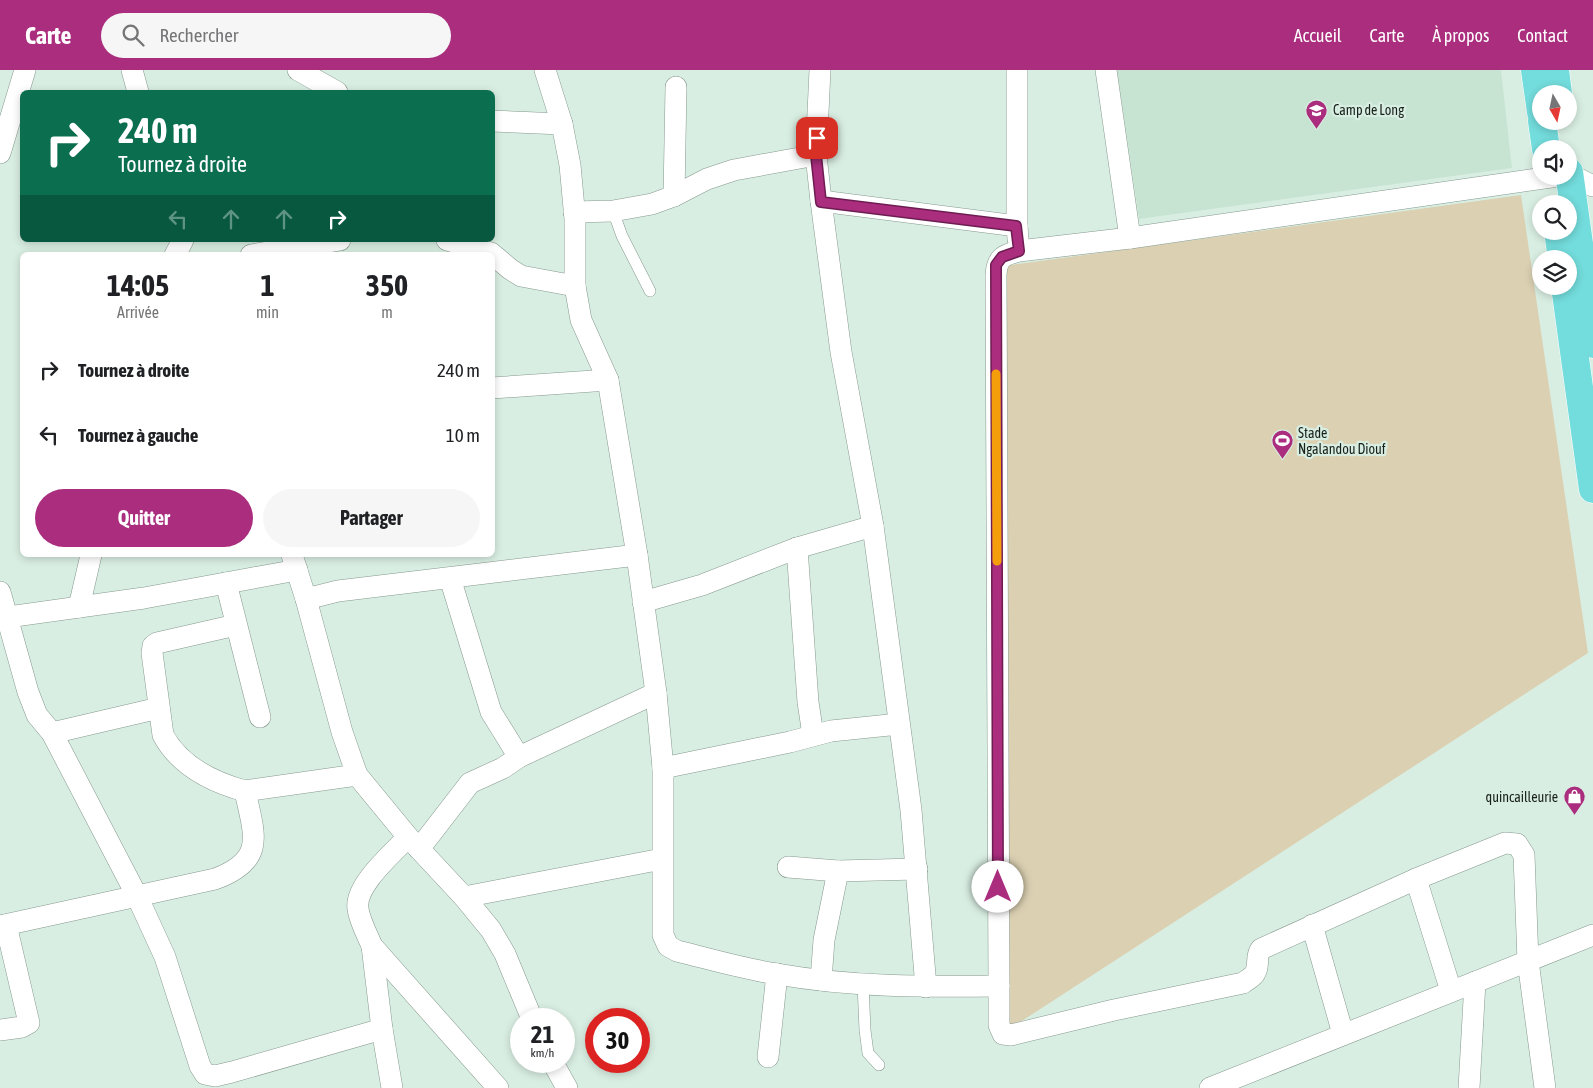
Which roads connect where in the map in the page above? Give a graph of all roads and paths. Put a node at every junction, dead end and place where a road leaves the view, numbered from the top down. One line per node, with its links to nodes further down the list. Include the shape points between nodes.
1 (25, 70): 17 (street)
2 (132, 70): 13 (street)
3 (298, 70): 14 (street)
4 (545, 70): 16 (street)
5 (820, 70): 18 (street)
6 (1106, 70): 28 (street)
7 (1535, 70): 10 (main road)
8 (1555, 70): 11 (main road)
9 (1023, 73): 27 (street)
10 (1537, 85)
11 (1557, 85)
12 (676, 87): 23 (street)
13 (137, 90)
14 (333, 90)
15 (495, 121): 16 (street)
16 (562, 124): 26 (street)
17 (0, 153)
18 (816, 155): 23 (street, via 734,170); 24 (street)
19 (1532, 179): 28 (street)
20 (1577, 180): 22 (street)
21 (1563, 185): 38 (main road)
22 (1593, 186)
23 (674, 196): 25 (street, via 652,204)
24 (821, 202): 27 (street); 42 (street, via 841,352)
25 (613, 211): 26 (street); 36 (lane)
26 (574, 212): 35 (street)
27 (1016, 226): 31 (street)
28 (1130, 238): 31 (street)
29 (328, 242): 32 (street)
30 (454, 242): 33 (street)
31 (1019, 251): 82 (street, via 1002,257 996,265)
32 (270, 252)
33 (488, 252)
34 (495, 256): 35 (street, via 521,276)
35 (575, 286): 39 (street, via 586,336)
36 (650, 291)
37 (1566, 295): 41 (main road)
38 (1593, 344)
39 (608, 380): 40 (street); 44 (street)
40 (495, 388)
41 (1593, 489)
42 (873, 526): 43 (street); 58 (street)
43 (797, 548): 51 (street, via 702,585); 60 (street)
44 (637, 555): 47 (street); 51 (street)
45 (91, 557): 52 (street)
46 (294, 562): 48 (street); 50 (street)
47 (450, 578): 50 (street); 61 (street, via 488,705)
48 (226, 583): 52 (street); 54 (street)
49 (0, 592): 53 (street)
50 (306, 599): 63 (street)
51 (643, 602): 55 (street)
52 (79, 607): 53 (street)
53 (4, 618): 59 (street, via 37,715)
54 (236, 626): 56 (street, via 153,646); 57 (street)
55 (656, 693): 61 (street); 62 (street)
56 (159, 708): 59 (street); 64 (street, via 163,735 181,760 229,786)
57 (260, 716)
58 (900, 724): 60 (street); 68 (street)
59 (52, 733): 71 (street)
60 (813, 735): 62 (street)
61 (519, 757): 65 (street, via 470,783)
62 (663, 768): 66 (street)
63 (357, 775): 64 (street); 65 (street)
64 (245, 790): 71 (street, via 254,838 251,853 240,866 215,880)
65 (414, 843): 72 (street); 76 (street, via 365,883 359,894 357,907)
66 (662, 859): 72 (street); 78 (street, via 663,935 668,946)
67 (788, 866): 69 (street)
68 (917, 869): 69 (street); 83 (street)
69 (838, 871): 79 (street, via 824,940)
70 (1416, 879): 73 (street); 77 (street, via 1505,843 1518,844 1524,855); 84 (street)
71 (137, 896): 74 (street); 92 (street, via 170,972 200,1066 206,1074)
72 (464, 897): 85 (street, via 496,938)
73 (1312, 925): 82 (street, via 1261,949 1255,974 1242,983 1011,1036 1003,1034 999,1025); 88 (street)
74 (3, 926): 87 (street, via 29,1023)
75 (1593, 935): 77 (street)
76 (372, 946): 86 (street); 94 (street)
77 (1528, 961): 80 (street); 98 (street)
78 (777, 974): 79 (street); 89 (street)
79 (821, 980): 81 (street)
80 (1475, 982): 84 (street); 97 (street)
81 (863, 984): 83 (street); 90 (lane, via 868,1054)
82 (999, 986): 83 (street)
83 (926, 987)
84 (1451, 990): 88 (street)
85 (527, 1008)
86 (382, 1029): 92 (street); 93 (street)
87 (0, 1030)
88 (1343, 1034): 96 (street)
89 (768, 1057)
90 (879, 1066)
91 (559, 1073): 95 (street)
92 (233, 1080)
93 (392, 1088)
94 (498, 1088)
95 (567, 1088)
96 (1210, 1088)
97 (1468, 1088)
98 (1545, 1088)

